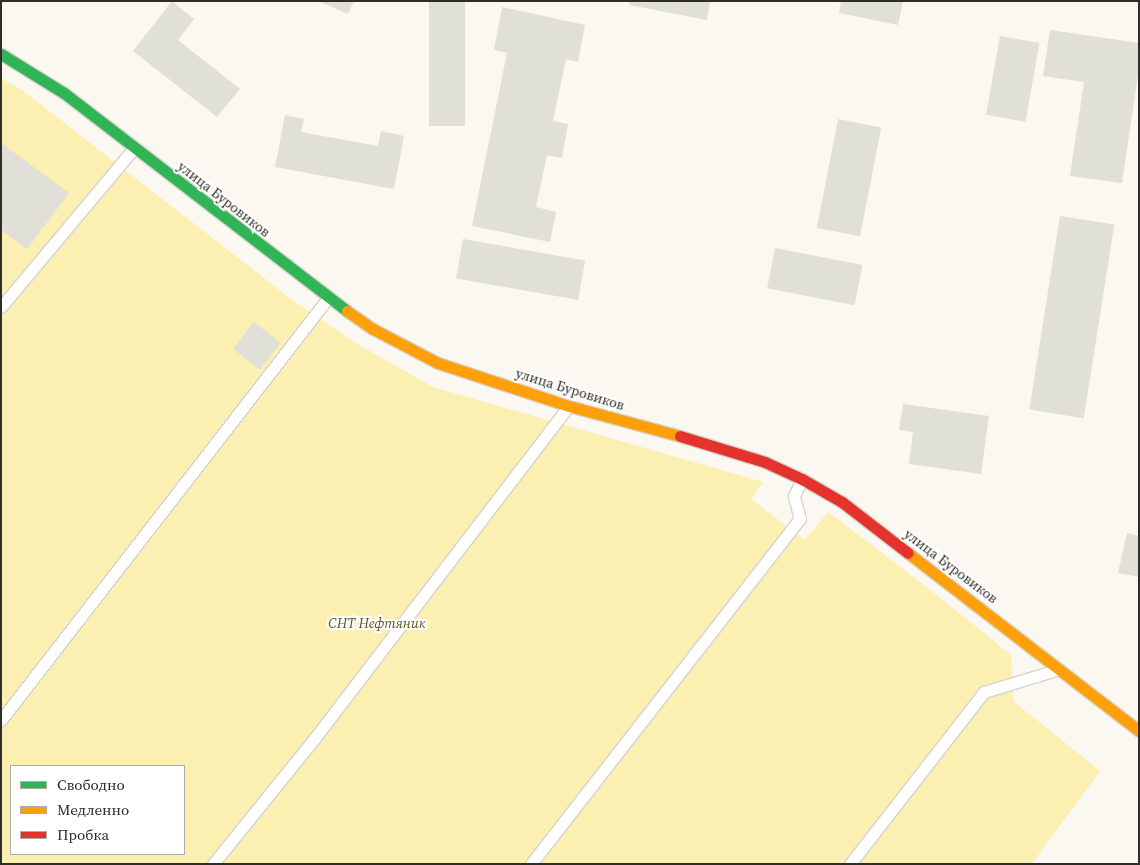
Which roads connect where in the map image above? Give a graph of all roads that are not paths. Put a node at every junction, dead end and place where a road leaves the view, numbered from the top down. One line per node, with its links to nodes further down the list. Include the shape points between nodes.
1 (1, 54): 2 (street, улица Буровиков, via 64,93)
2 (134, 148): 3 (street, улица Буровиков); 4 (lane)
3 (328, 298): 5 (street, улица Буровиков, via 373,329 438,363); 8 (lane)
4 (1, 307)
5 (569, 406): 6 (street, улица Буровиков, via 719,447 765,462); 10 (lane, via 314,739)
6 (802, 479): 7 (street, улица Буровиков, via 842,502); 11 (lane, via 794,496 800,519)
7 (1061, 669): 9 (street, улица Буровиков); 12 (lane, via 984,692)
8 (1, 720)
9 (1139, 731)
10 (213, 864)
11 (530, 864)
12 (850, 864)

